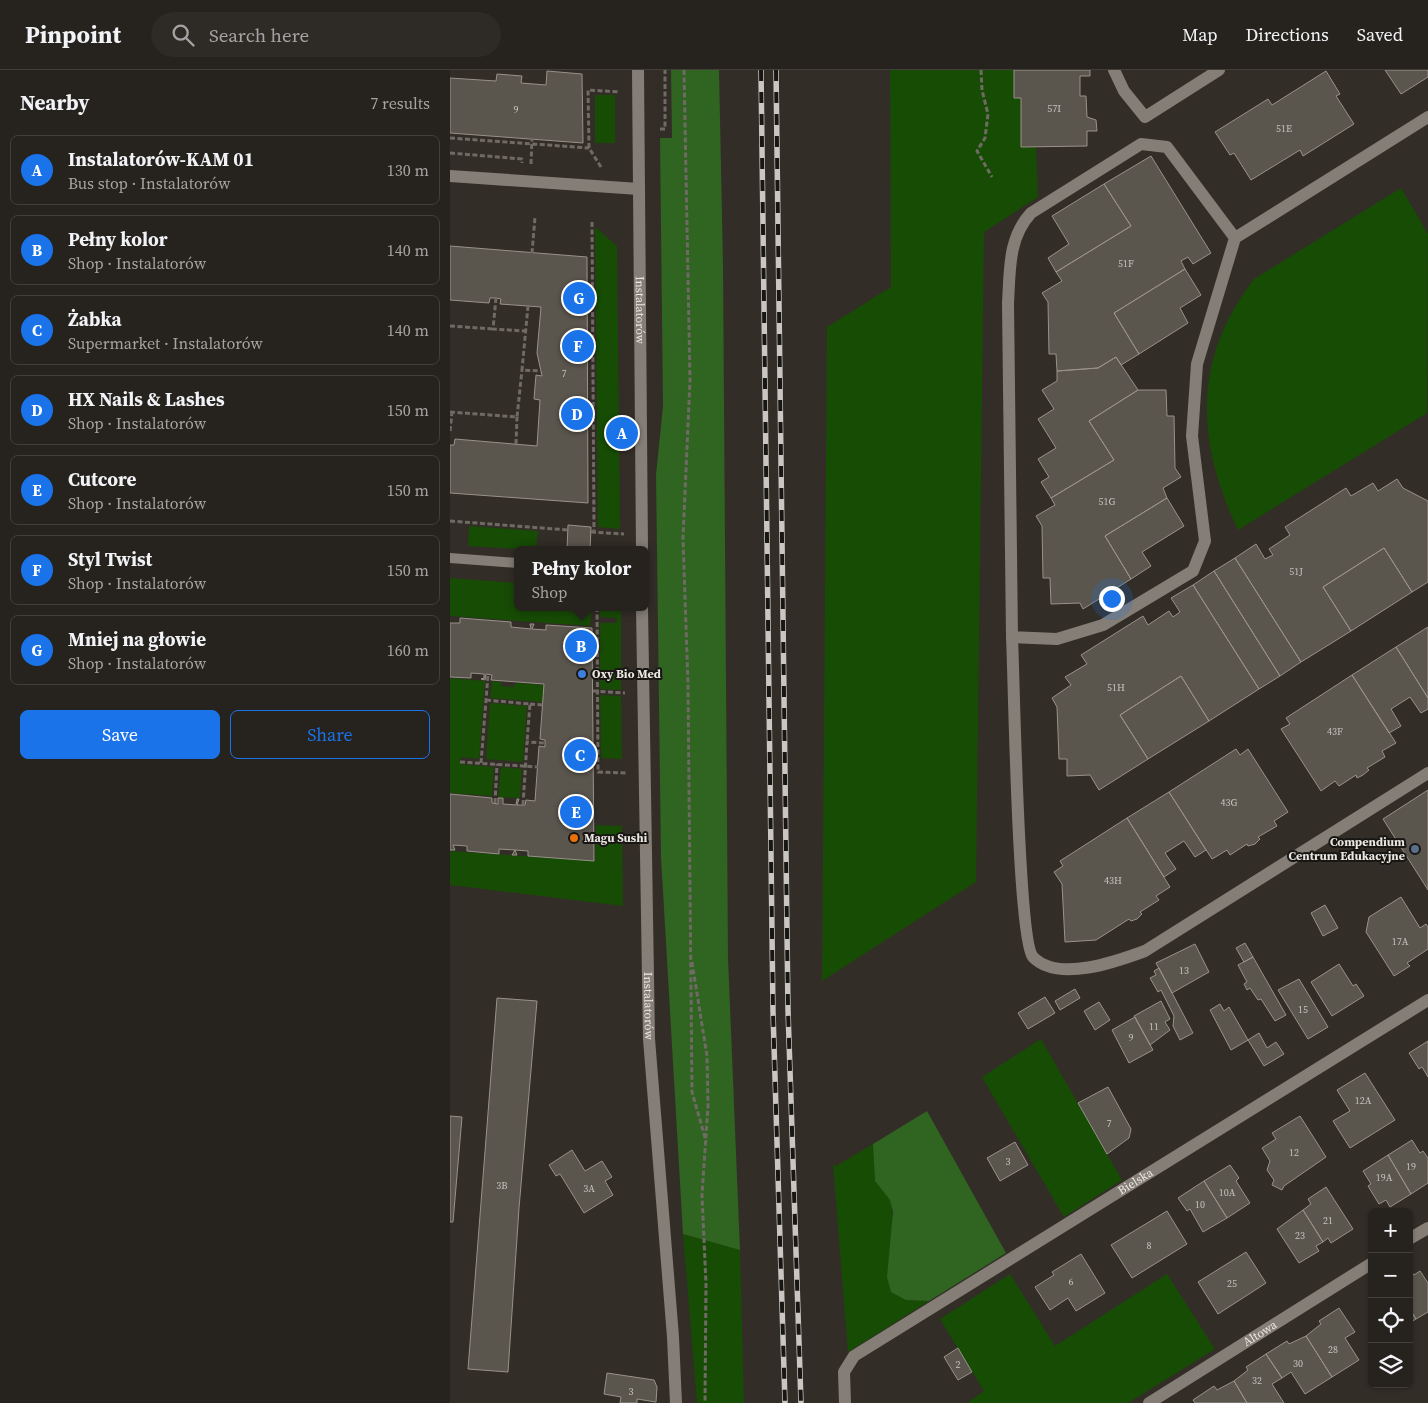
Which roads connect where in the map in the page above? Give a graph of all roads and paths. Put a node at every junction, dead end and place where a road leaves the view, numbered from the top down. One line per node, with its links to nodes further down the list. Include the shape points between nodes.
1 (638, 70): 20 (street, Instalatorów)
2 (665, 70): 9 (path, via 665,129)
3 (684, 70): 64 (path, via 690,380 683,538 688,684)
4 (981, 70): 19 (path, via 988,114 984,138 977,151)
5 (1114, 70): 6 (street, via 1124,91 1145,116)
6 (1219, 70)
7 (621, 92): 13 (path, via 588,90)
8 (1428, 117): 23 (street)
9 (660, 129)
10 (450, 138): 12 (path)
11 (532, 139): 12 (path)
12 (532, 144): 13 (path); 15 (path)
13 (589, 148): 17 (path)
14 (450, 153): 16 (path, via 522,159)
15 (531, 156)
16 (522, 166)
17 (601, 167)
18 (450, 176): 20 (street)
19 (992, 177)
20 (638, 188): 41 (street, Instalatorów)
21 (535, 218): 24 (path)
22 (592, 222): 35 (path)
23 (1235, 238): 46 (street, via 1197,364 1192,436 1205,541 1193,571 1103,625 1057,639); 46 (street, via 1167,147 1141,144 1031,213 1020,225 1012,250 1008,303)
24 (532, 253)
25 (496, 298): 28 (path)
26 (528, 306): 29 (path)
27 (450, 326): 28 (path)
28 (494, 329): 29 (path)
29 (526, 331): 30 (path)
30 (522, 370): 31 (path); 33 (path)
31 (541, 371)
32 (451, 412): 33 (path); 36 (path)
33 (517, 417): 37 (path)
34 (588, 417): 35 (path)
35 (593, 417): 40 (path, via 593,532)
36 (450, 431)
37 (516, 444)
38 (450, 521): 39 (path)
39 (568, 530)
40 (625, 534)
41 (642, 546)
42 (450, 558): 43 (lane)
43 (514, 563)
44 (597, 611): 48 (path)
45 (642, 611): 70 (street, Instalatorów, via 648,1039)
46 (1012, 637): 61 (street, via 1026,934 1032,956 1045,966 1084,969 1145,951)
47 (488, 675): 50 (path)
48 (595, 691): 49 (path); 60 (path, via 596,772)
49 (628, 694)
50 (486, 700): 51 (path); 56 (path)
51 (530, 704): 52 (path); 53 (path)
52 (543, 705)
53 (527, 742): 54 (path); 58 (path)
54 (545, 743)
55 (460, 762): 56 (path)
56 (481, 763): 57 (path)
57 (497, 764): 58 (path); 62 (path)
58 (525, 766): 59 (path); 63 (path)
59 (538, 767)
60 (629, 773)
61 (1428, 773)
62 (495, 803)
63 (522, 805)
64 (690, 949): 66 (path, via 707,1056); 66 (path, via 692,1092)
65 (1428, 1000): 72 (street, Bielska, via 862,1350 846,1366 843,1384)
66 (706, 1142): 71 (path, via 702,1195 706,1284)
67 (1428, 1228): 68 (street)
68 (1413, 1237)
69 (1368, 1266): 73 (street, Altowa)
70 (676, 1403)
71 (705, 1403)
72 (845, 1403)
73 (1149, 1403)

